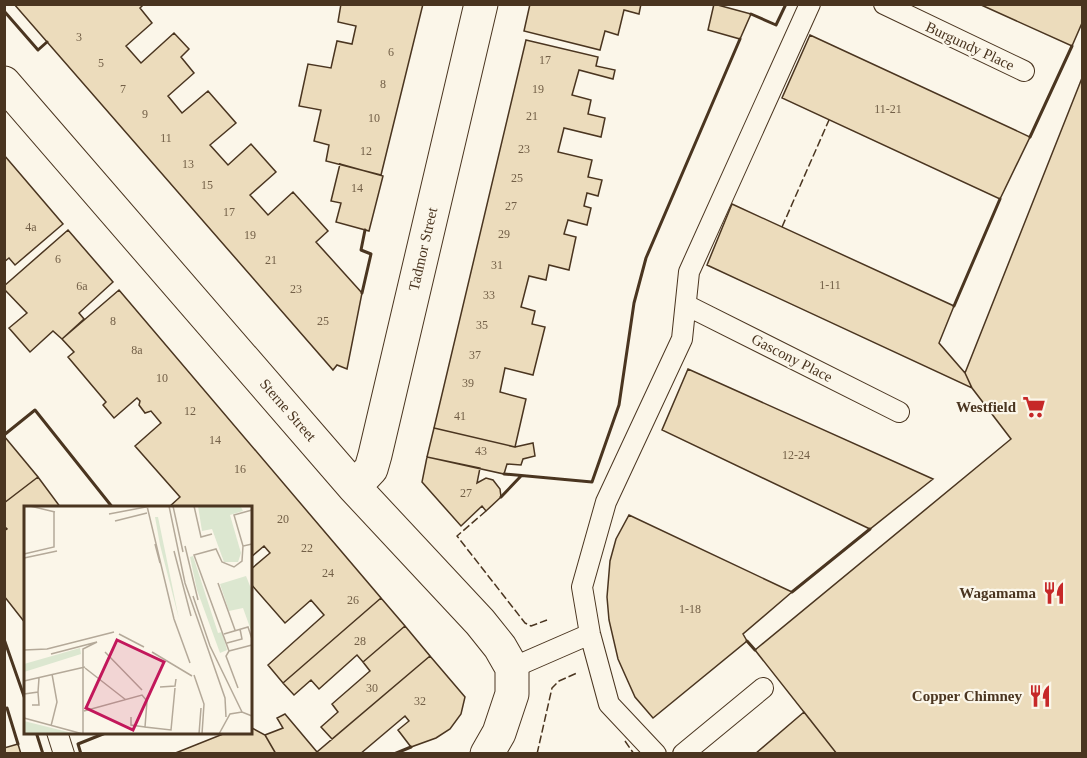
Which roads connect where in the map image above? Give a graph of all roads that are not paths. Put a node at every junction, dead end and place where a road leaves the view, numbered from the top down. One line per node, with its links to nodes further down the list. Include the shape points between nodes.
1 (481, 4): 8 (street, Tadmor Street, via 375,455 371,469)
2 (810, 4): 6 (lane, via 689,272)
3 (884, 4): 4 (lane, Burgundy Place)
4 (1024, 71)
5 (4, 83): 8 (street, Sterne Street)
6 (686, 305): 7 (lane, Gascony Place); 9 (lane, via 682,339 606,502 582,587)
7 (898, 412)
8 (354, 486): 10 (street, Sterne Street, via 480,622)
9 (590, 634): 10 (lane); 15 (lane, via 609,705)
10 (512, 668): 14 (street, via 512,694 499,733)
11 (764, 688): 16 (lane)
12 (58, 734): 13 (lane)
13 (64, 753)
14 (487, 753)
15 (656, 753)
16 (683, 753)

